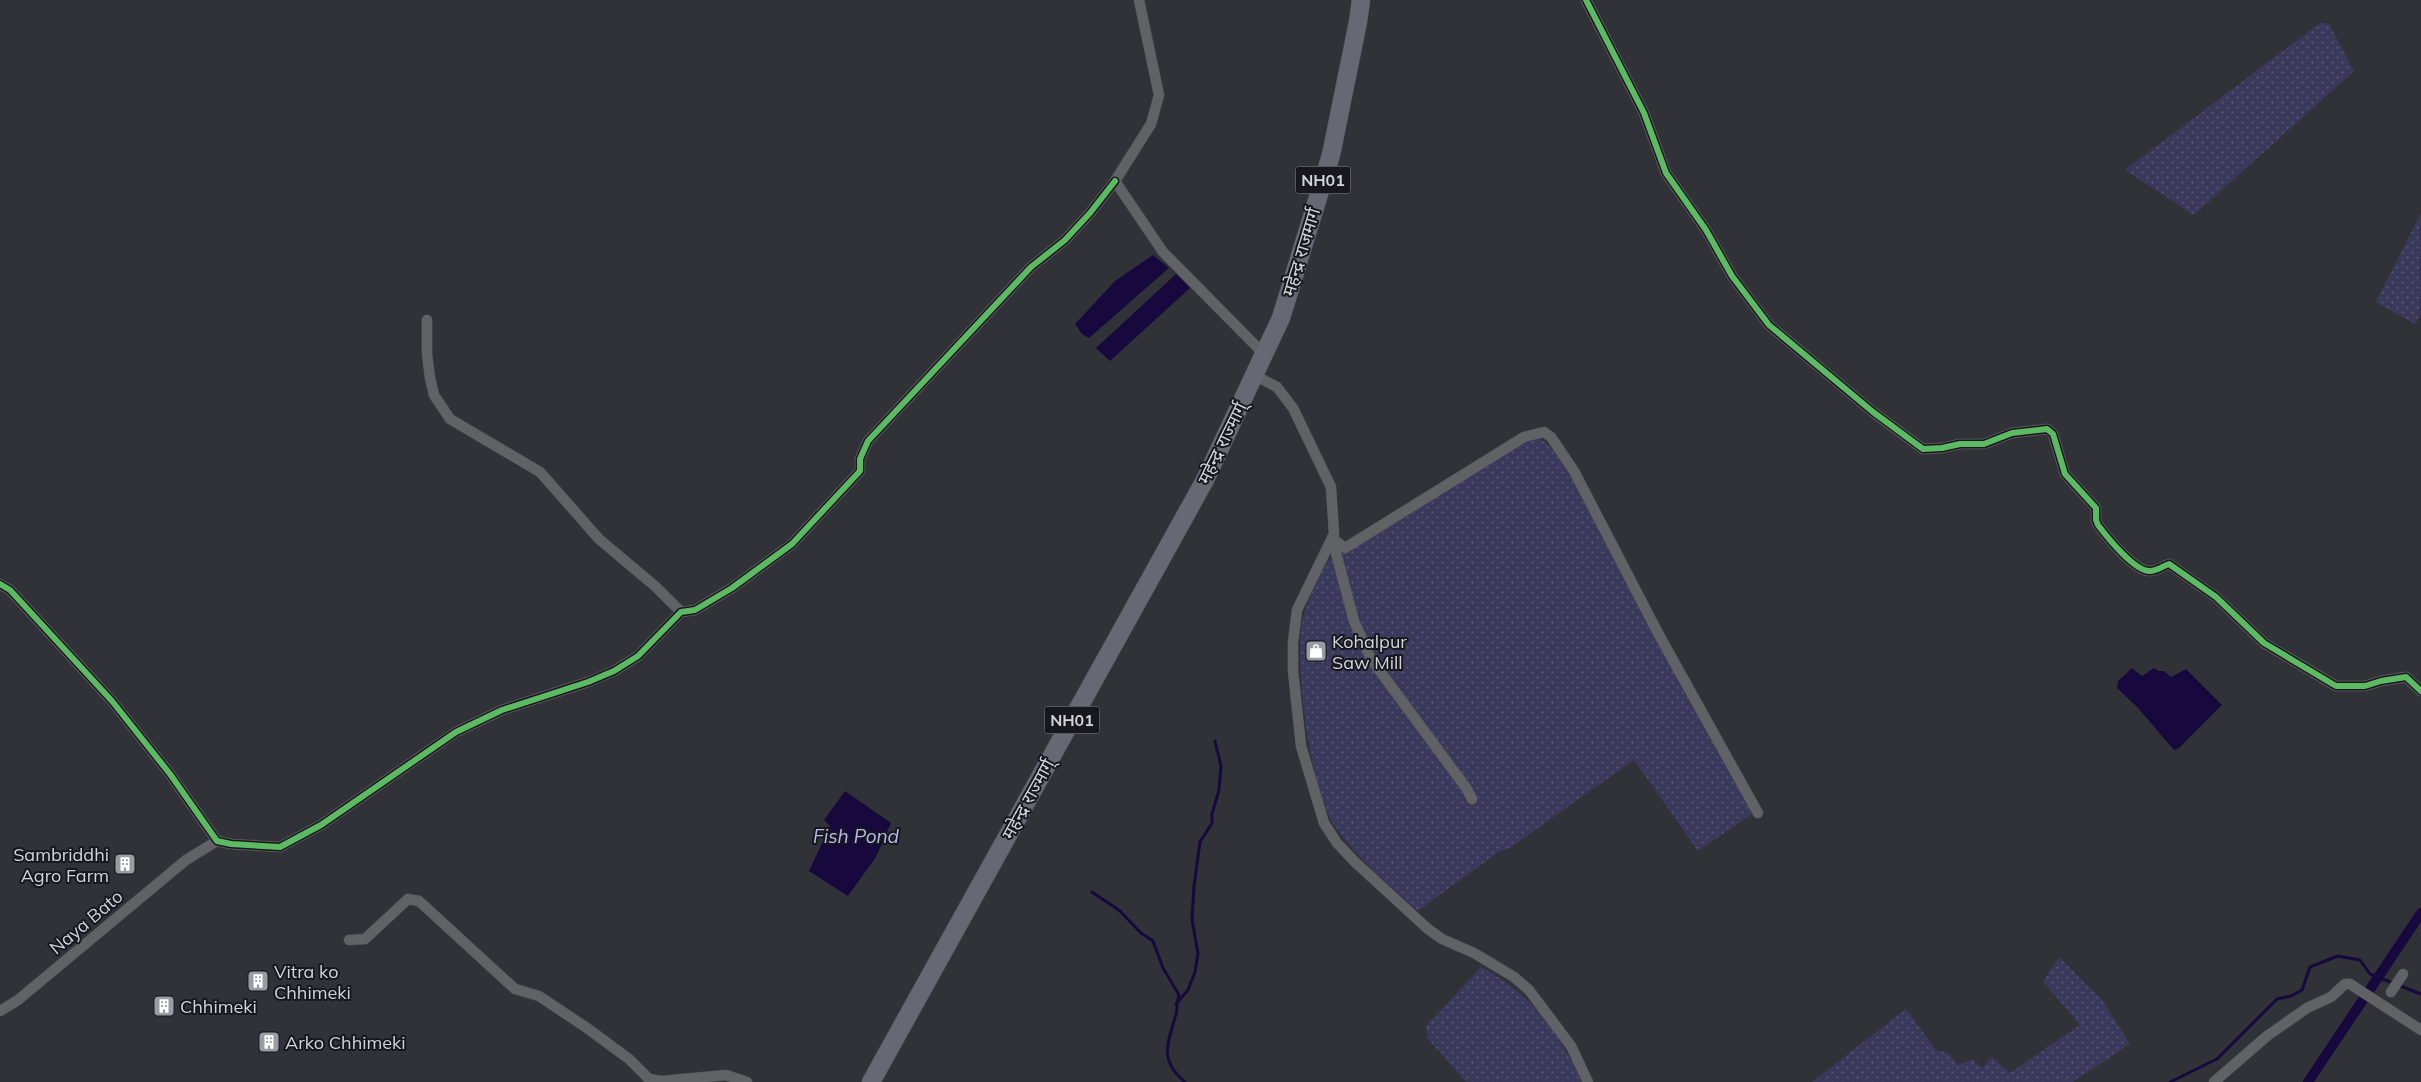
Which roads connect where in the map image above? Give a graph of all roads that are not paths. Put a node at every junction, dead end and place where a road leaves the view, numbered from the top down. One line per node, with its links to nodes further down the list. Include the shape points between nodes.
1 (1139, 0): 4 (street, via 1159,94 1150,124)
2 (1361, 0): 6 (highway, महेन्द्र राजमार्ग / NH01, via 1331,155 1281,318)
3 (1586, 0): 11 (street, via 1644,113 1666,173 1706,230 1732,276 1769,325 1873,412 1923,449 1984,444 2012,433 2046,429 2052,434 2065,474 2096,508 2098,525 2128,559 2151,571 2169,564 2216,598 2264,643 2336,686 2365,686 2406,678)
4 (1115, 181): 6 (street, via 1163,252); 10 (street, via 1090,213 1031,267 884,423 868,442 860,459 860,472 792,544 725,592 695,610)
5 (427, 320): 10 (street, via 430,378 434,395 450,419 540,472 599,540)
6 (1264, 354): 7 (highway, महेन्द्र राज्मार्ग् / NH01)
7 (1254, 375): 8 (street, via 1277,387 1293,408 1331,487); 21 (highway, महेन्द्र राज्मार्ग् / NH01, via 1205,480)
8 (1332, 538): 12 (street, via 1354,621 1371,659); 13 (street, via 1344,548 1524,437 1544,432 1574,471 1658,633); 22 (street, via 1297,610 1293,642 1301,746 1324,823 1355,862 1428,929 1514,977 1529,990 1571,1046)
9 (0, 584): 14 (street, via 10,590 112,701 170,774)
10 (681, 612): 14 (street, via 644,650 614,671 502,710 456,732 321,825 280,847)
11 (2421, 691)
12 (1472, 799)
13 (1758, 813)
14 (217, 841): 18 (street, Naya Bato, via 186,860 18,1000)
15 (349, 940): 20 (street, via 364,939 408,899 419,900 515,989 539,996 629,1059 649,1079 661,1081 726,1075)
16 (2403, 974): 17 (street)
17 (2391, 992)
18 (0, 1011)
19 (2421, 1030): 23 (street, via 2350,984 2345,984 2331,997 2307,1008 2267,1036)
20 (747, 1082)
21 (872, 1082)
22 (1588, 1082)
23 (2214, 1082)

